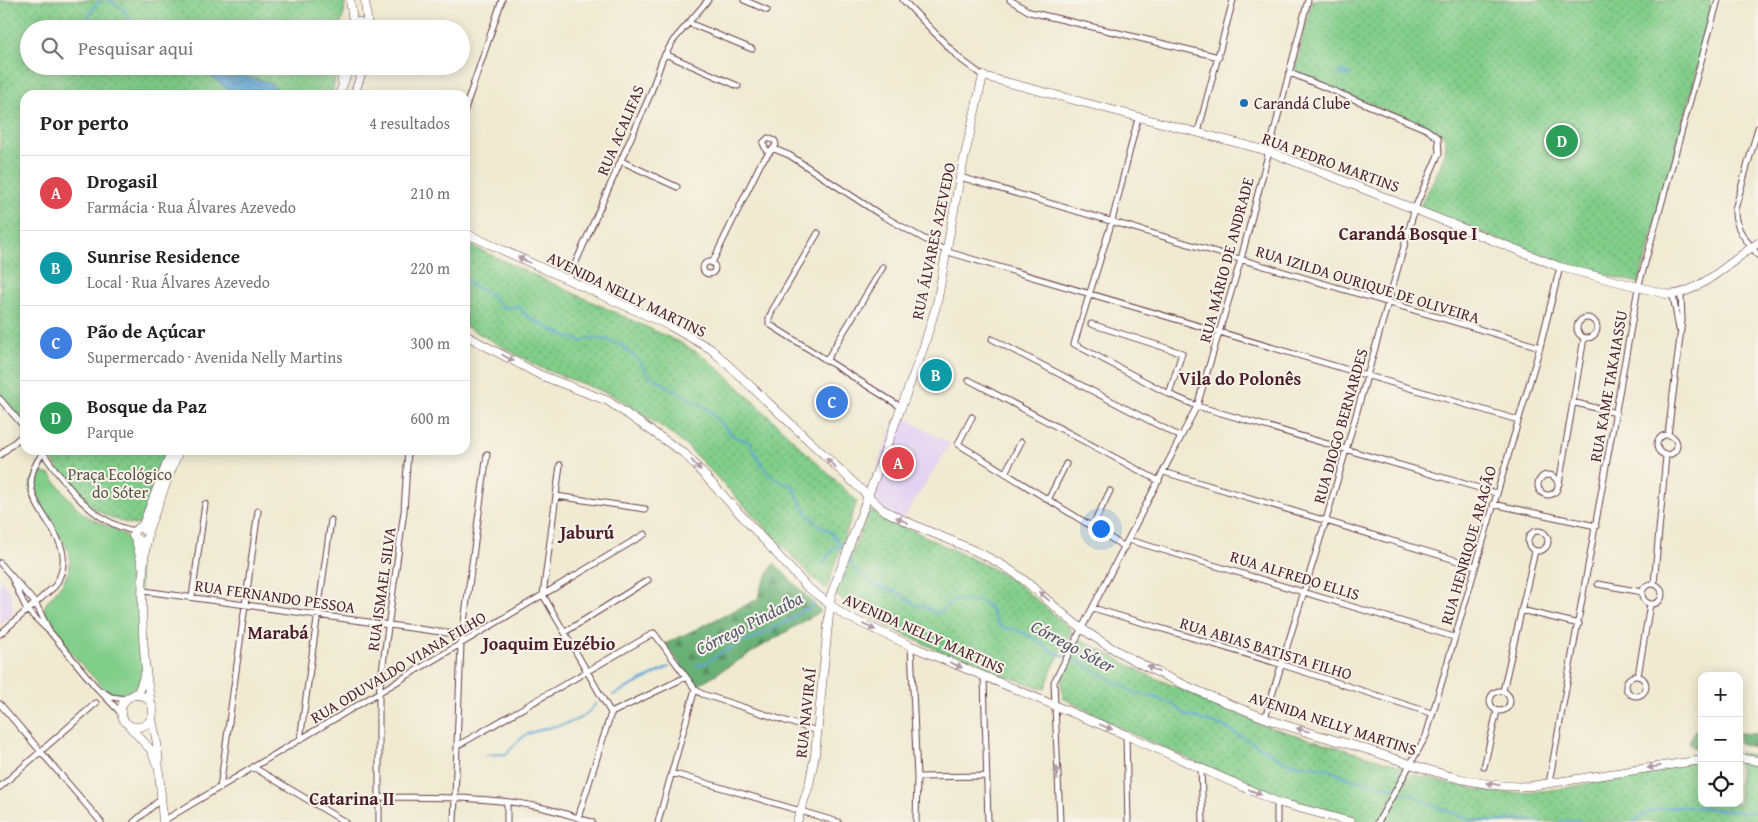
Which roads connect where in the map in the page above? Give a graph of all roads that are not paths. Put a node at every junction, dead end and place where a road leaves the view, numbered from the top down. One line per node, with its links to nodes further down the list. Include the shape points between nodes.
1 (350, 0): 12 (main road)
2 (365, 0): 13 (main road)
3 (502, 0): 29 (street)
4 (708, 0): 14 (street, RUA ACALIFAS)
5 (744, 0): 11 (street)
6 (902, 0): 23 (street, RUA PEDRO MARTINS, via 959,58)
7 (1010, 0): 17 (street, via 1030,12)
8 (1233, 0): 17 (street)
9 (1308, 0): 18 (street, RUA MÁRIO DE ANDRADE)
10 (1718, 0): 49 (street, RUA KAME TAKAIASSU)
11 (767, 10)
12 (353, 20)
13 (366, 20)
14 (689, 22): 15 (street); 16 (street, RUA ACALIFAS)
15 (752, 49)
16 (665, 54): 24 (street); 34 (street, RUA ACALIFAS)
17 (1219, 57): 32 (street)
18 (1290, 73): 33 (street, RUA MÁRIO DE ANDRADE); 37 (street, RUA DIOGO BERNARDES, via 1434,134 1440,142 1440,153)
19 (342, 75): 25 (main road)
20 (347, 75): 26 (main road)
21 (361, 75): 27 (main road)
22 (362, 75): 28 (main road)
23 (983, 76): 30 (main road, RUA PEDRO MARTINS); 35 (main road, RUA ÁLVARES AZEVEDO)
24 (738, 86)
25 (340, 90)
26 (341, 90)
27 (356, 90)
28 (361, 90)
29 (470, 94)
30 (1138, 118): 32 (main road, RUA PEDRO MARTINS); 38 (street)
31 (1758, 128): 41 (street, via 1734,218 1736,227)
32 (1198, 132): 33 (main road, RUA PEDRO MARTINS)
33 (1268, 151): 37 (main road, RUA PEDRO MARTINS); 44 (street, RUA MÁRIO DE ANDRADE)
34 (621, 161): 36 (street); 48 (street, RUA ACALIFAS)
35 (960, 177): 38 (street, RUA IZILDA OURIQUE DE OLIVEIRA); 42 (main road, RUA ÁLVARES AZEVEDO)
36 (677, 187)
37 (1415, 208): 47 (main road, RUA PEDRO MARTINS); 52 (street, RUA DIOGO BERNARDES)
38 (1112, 221): 44 (street, RUA IZILDA OURIQUE DE OLIVEIRA); 50 (street)
39 (818, 233): 59 (street, via 769,318 769,324)
40 (470, 235): 48 (main road, AVENIDA NELLY MARTINS, one-way to 40)
41 (1755, 245): 43 (street); 51 (main road, via 1698,286)
42 (948, 252): 45 (street, via 881,216 789,155 772,150 761,162); 50 (street); 66 (main road, RUA ÁLVARES AZEVEDO, via 929,331)
43 (1758, 255)
44 (1241, 259): 52 (street, RUA IZILDA OURIQUE DE OLIVEIRA); 54 (street, RUA MÁRIO DE ANDRADE)
45 (712, 263)
46 (883, 267): 59 (street)
47 (1560, 267): 49 (main road, RUA PEDRO MARTINS); 58 (street, RUA HENRIQUE ARAGÃO)
48 (568, 280): 94 (main road, AVENIDA NELLY MARTINS, one-way to 48, via 711,350 677,330)
49 (1638, 288): 51 (main road, RUA PEDRO MARTINS); 67 (street, RUA KAME TAKAIASSU)
50 (1089, 293): 54 (street); 62 (street, via 1074,344)
51 (1677, 295): 71 (street, via 1683,309)
52 (1389, 304): 58 (street, RUA IZILDA OURIQUE DE OLIVEIRA); 60 (street, RUA DIOGO BERNARDES)
53 (1091, 324): 62 (street, via 1182,353)
54 (1219, 332): 60 (street); 65 (street, RUA MÁRIO DE ANDRADE)
55 (470, 338): 127 (main road, AVENIDA NELLY MARTINS, one-way to 127, via 540,376 608,401 685,454 807,587)
56 (1584, 338): 56 (street, via 1593,336 1597,329 1596,321 1588,317 1580,320 1577,328); 64 (street)
57 (992, 340): 73 (street)
58 (1540, 348): 69 (street, RUA HENRIQUE ARAGÃO)
59 (826, 360): 66 (street)
60 (1367, 376): 69 (street); 75 (street, RUA DIOGO BERNARDES)
61 (970, 380): 89 (street)
62 (1169, 394): 65 (street)
63 (0, 399): 70 (street)
64 (1572, 402): 67 (street); 90 (street)
65 (1197, 406): 73 (street, RUA MÁRIO DE ANDRADE); 75 (street)
66 (901, 407): 94 (main road, RUA ÁLVARES AZEVEDO)
67 (1616, 413): 103 (street, RUA KAME TAKAIASSU)
68 (972, 417): 87 (street, via 958,444)
69 (1518, 420): 92 (street, RUA HENRIQUE ARAGÃO)
70 (20, 422)
71 (1668, 435): 83 (street, via 1675,439 1677,446); 83 (street, via 1657,442 1658,451)
72 (20, 437): 77 (street)
73 (1181, 437): 86 (street, RUA MÁRIO DE ANDRADE)
74 (1021, 442): 87 (street)
75 (1346, 449): 92 (street); 102 (street, RUA DIOGO BERNARDES)
76 (487, 454): 138 (street)
77 (0, 455)
78 (39, 455): 88 (street)
79 (45, 455): 105 (street, via 88,508 122,528)
80 (170, 455): 106 (main road)
81 (177, 455): 106 (main road)
82 (408, 455): 132 (street, RUA ISMAEL SILVA, via 404,511)
83 (1666, 456): 118 (street)
84 (1066, 464): 95 (street)
85 (560, 465): 93 (street)
86 (1164, 472): 89 (street, RUA MÁRIO DE ANDRADE); 102 (street)
87 (1005, 474): 95 (street)
88 (25, 476)
89 (1159, 481): 109 (street, RUA MÁRIO DE ANDRADE)
90 (1559, 484): 90 (street, via 1548,474 1538,485 1549,495 1556,492)
91 (1110, 491): 104 (street)
92 (1496, 494): 97 (street, RUA HENRIQUE ARAGÃO)
93 (556, 496): 98 (street); 122 (street)
94 (866, 497): 127 (main road, RUA ÁLVARES AZEVEDO, via 840,566); 134 (main road, AVENIDA NELLY MARTINS, one-way to 94, via 1022,577 996,561 902,521)
95 (1048, 500): 104 (street)
96 (205, 504): 123 (street)
97 (1493, 504): 103 (street); 113 (street, RUA HENRIQUE ARAGÃO)
98 (645, 509)
99 (33, 511): 124 (street, via 57,541 63,565 56,586)
100 (258, 511): 125 (street)
101 (331, 520): 131 (street)
102 (1326, 520): 113 (street); 120 (street, RUA DIOGO BERNARDES)
103 (1596, 526): 133 (street, RUA KAME TAKAIASSU)
104 (1092, 527): 110 (street)
105 (134, 531): 106 (main road, via 137,528); 108 (main road)
106 (146, 532): 108 (main road, via 143,541); 114 (main road)
107 (646, 534): 122 (street, RUA ODUVALDO VIANA FILHO)
108 (136, 540): 114 (main road)
109 (1129, 540): 110 (street, RUA MÁRIO DE ANDRADE); 120 (street, RUA ALFREDO ELLIS)
110 (1125, 547): 128 (street, RUA MÁRIO DE ANDRADE)
111 (1535, 551): 111 (street, via 1542,551 1548,545 1542,532 1534,532 1528,538 1529,546); 130 (street)
112 (0, 563): 115 (street)
113 (1475, 566): 139 (street, RUA HENRIQUE ARAGÃO)
114 (143, 567): 119 (main road)
115 (10, 574): 124 (street); 129 (street)
116 (648, 580): 135 (street)
117 (1598, 584): 121 (street)
118 (1654, 584): 121 (street, via 1649,584); 126 (street, via 1662,596 1657,603)
119 (144, 591): 123 (street, RUA FERNANDO PESSOA); 143 (main road)
120 (1305, 591): 139 (street, RUA ALFREDO ELLIS); 142 (street, RUA DIOGO BERNARDES)
121 (1642, 592): 126 (street, via 1643,600)
122 (543, 595): 135 (street); 140 (street, RUA ODUVALDO VIANA FILHO)
123 (192, 597): 125 (street, RUA FERNANDO PESSOA)
124 (36, 604): 129 (street); 136 (street)
125 (245, 604): 131 (street, RUA FERNANDO PESSOA); 182 (street)
126 (1650, 604): 146 (street)
127 (830, 605): 141 (main road, AVENIDA NELLY MARTINS, one-way to 141, via 844,615); 164 (main road, RUA NAVIRAÍ)
128 (1093, 608): 134 (street, RUA MÁRIO DE ANDRADE); 142 (street, RUA ABIAS BATISTA FILHO)
129 (27, 610): 136 (street); 137 (street)
130 (1521, 610): 133 (street); 150 (street)
131 (318, 614): 132 (street, RUA FERNANDO PESSOA); 166 (street)
132 (388, 624): 138 (street, RUA FERNANDO PESSOA); 151 (street, RUA ISMAEL SILVA)
133 (1579, 624): 180 (street, RUA KAME TAKAIASSU)
134 (1081, 628): 156 (street, RUA MÁRIO DE ANDRADE, via 1054,682); 161 (main road, AVENIDA NELLY MARTINS, one-way to 134, via 1171,678)
135 (565, 632): 144 (street)
136 (51, 633): 148 (street)
137 (0, 634)
138 (462, 635): 140 (street)
139 (1454, 637): 160 (street, RUA HENRIQUE ARAGÃO)
140 (461, 644): 151 (street, RUA ODUVALDO VIANA FILHO); 167 (street)
141 (911, 646): 145 (main road, AVENIDA NELLY MARTINS, one-way to 145); 179 (street)
142 (1283, 665): 160 (street, RUA ABIAS BATISTA FILHO); 161 (street, RUA DIOGO BERNARDES)
143 (145, 671): 152 (main road, via 139,691); 154 (main road)
144 (587, 671): 147 (street, via 654,633); 159 (street); 167 (street)
145 (984, 676): 156 (main road, AVENIDA NELLY MARTINS); 178 (street)
146 (1638, 676): 146 (street, via 1630,678 1626,685 1628,693 1636,696 1644,693 1646,685)
147 (686, 677): 149 (street); 159 (street)
148 (95, 686): 152 (street, via 111,697); 158 (street)
149 (695, 690): 164 (street); 177 (street)
150 (1502, 691): 157 (street, via 1494,692 1490,700 1490,705); 157 (street, via 1509,695 1510,703 1505,710)
151 (379, 693): 166 (street, RUA ODUVALDO VIANA FILHO); 183 (street, RUA ISMAEL SILVA)
152 (130, 697): 154 (main road, via 144,696); 158 (main road)
153 (96, 703): 168 (street)
154 (152, 703): 162 (main road)
155 (0, 704): 168 (street)
156 (1054, 706): 165 (main road, AVENIDA NELLY MARTINS, one-way to 165); 203 (street, RUA MÁRIO DE ANDRADE, one-way to 156)
157 (1497, 710): 174 (street)
158 (120, 712): 163 (main road)
159 (611, 713): 189 (street)
160 (1431, 713): 172 (street, RUA HENRIQUE ARAGÃO, via 1426,736)
161 (1265, 718): 172 (main road, AVENIDA NELLY MARTINS, one-way to 161)
162 (152, 719): 163 (main road, via 138,728); 175 (main road)
163 (130, 727): 175 (main road, via 151,750)
164 (817, 731): 188 (main road, RUA NAVIRAÍ, via 809,785)
165 (1126, 735): 176 (main road, AVENIDA NELLY MARTINS); 204 (street)
166 (300, 740): 173 (street, RUA ODUVALDO VIANA FILHO)
167 (457, 746): 184 (street)
168 (41, 751): 181 (street); 190 (street)
169 (1743, 758): 170 (main road)
170 (1758, 760)
171 (1698, 761): 180 (main road, AVENIDA NELLY MARTINS, one-way to 180)
172 (1411, 764): 180 (main road, AVENIDA NELLY MARTINS, one-way to 172, via 1513,787 1493,785); 208 (street, RUA HENRIQUE ARAGÃO)
173 (254, 767): 182 (street, RUA ODUVALDO VIANA FILHO); 193 (street)
174 (1484, 767)
175 (158, 769): 185 (main road)
176 (1201, 769): 187 (main road, AVENIDA NELLY MARTINS, one-way to 187); 205 (street)
177 (672, 772): 188 (street); 198 (street)
178 (986, 776): 179 (street); 202 (street)
179 (918, 777): 201 (street)
180 (1549, 783)
181 (0, 787)
182 (220, 788): 192 (street, RUA ODUVALDO VIANA FILHO)
183 (379, 797): 184 (street); 194 (street, RUA ISMAEL SILVA)
184 (454, 798): 186 (street); 195 (street)
185 (161, 799): 191 (street); 192 (main road)
186 (507, 802): 189 (street); 196 (street)
187 (1277, 802): 206 (street); 207 (main road, AVENIDA NELLY MARTINS)
188 (801, 812): 199 (main road, RUA NAVIRAÍ); 200 (street)
189 (578, 818): 197 (street)
190 (101, 822)
191 (134, 822)
192 (163, 822)
193 (346, 822)
194 (379, 822)
195 (454, 822)
196 (507, 822)
197 (592, 822)
198 (658, 822)
199 (797, 822)
200 (838, 822)
201 (916, 822)
202 (988, 822)
203 (1060, 822)
204 (1128, 822)
205 (1202, 822)
206 (1277, 822)
207 (1351, 822)
208 (1378, 822)

